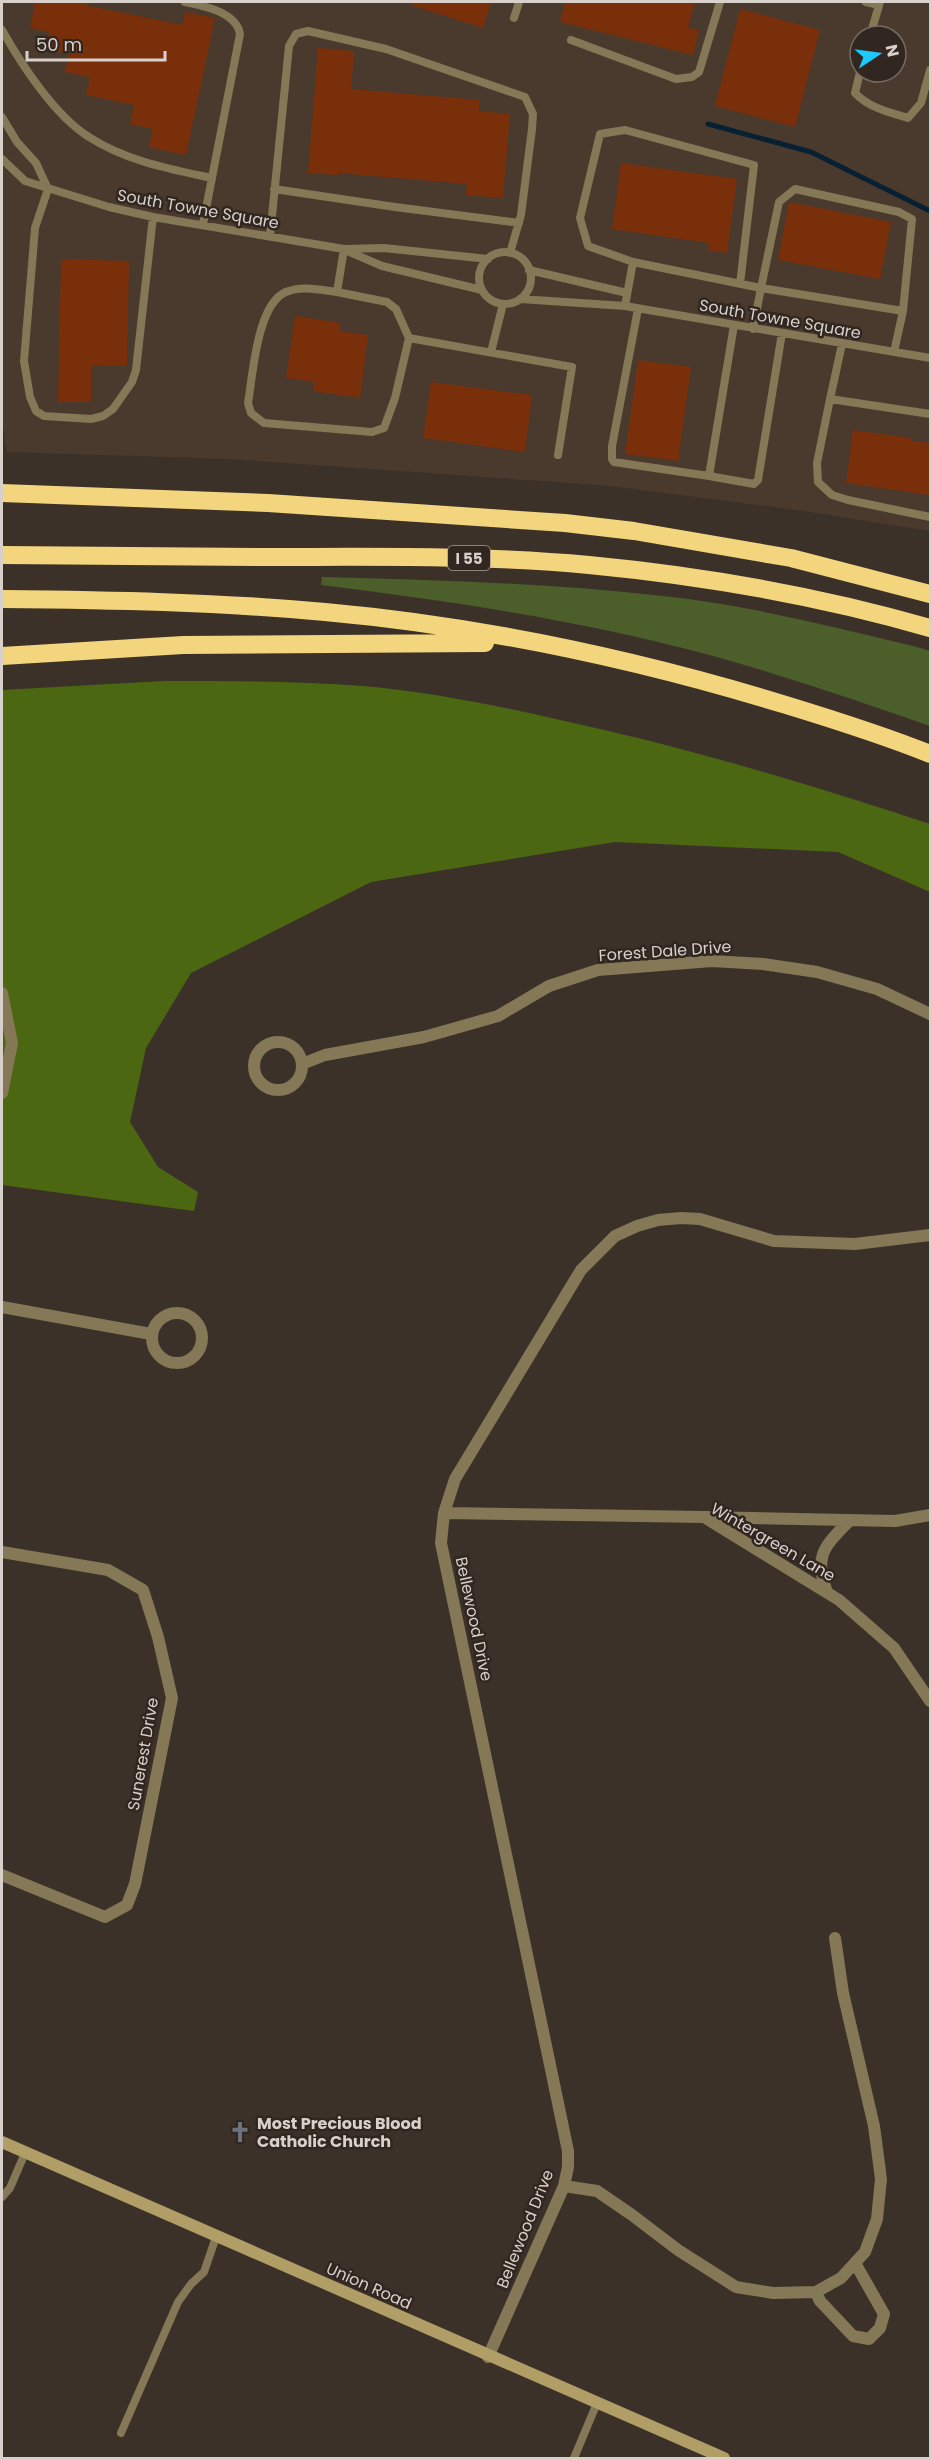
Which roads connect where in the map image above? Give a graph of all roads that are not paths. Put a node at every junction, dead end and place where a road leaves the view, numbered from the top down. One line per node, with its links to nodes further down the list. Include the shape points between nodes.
1 (185, 2): 14 (lane, via 227,16 239,26)
2 (519, 2): 6 (lane)
3 (720, 2): 9 (lane, via 699,72 692,77 676,79)
4 (866, 2): 5 (lane)
5 (880, 3): 7 (lane)
6 (514, 18)
7 (874, 24)
8 (2, 30): 14 (lane, via 58,110 88,137 149,164)
9 (572, 40)
10 (930, 70): 11 (lane, via 921,103 908,118 862,100 855,93)
11 (857, 84)
12 (2, 117): 15 (lane, via 36,163)
13 (2, 159): 15 (lane, South Towne Square, via 25,181)
14 (212, 178): 19 (lane)
15 (48, 189): 17 (lane, South Towne Square); 17 (lane, via 35,228 24,361 30,397 36,411 44,416 103,416 113,409 132,382)
16 (274, 189): 18 (lane); 18 (lane, via 289,46 296,34 309,31 386,49 525,97 533,114); 20 (lane)
17 (153, 217): 19 (lane, South Towne Square)
18 (519, 223): 22 (lane)
19 (203, 224): 20 (lane, South Towne Square)
20 (270, 236): 21 (lane, South Towne Square)
21 (344, 249): 23 (lane, South Towne Square, via 384,248); 28 (lane, South Towne Square, via 382,266); 29 (lane)
22 (510, 253): 23 (lane, South Towne Square); 25 (lane, via 525,262)
23 (488, 259): 28 (lane, via 479,274)
24 (633, 262): 26 (lane); 26 (lane, via 588,246 580,219 600,134 625,130 754,165); 30 (lane)
25 (528, 270): 30 (lane); 31 (lane, via 530,284)
26 (740, 284): 27 (lane)
27 (761, 288): 35 (lane); 35 (lane, via 779,201 795,189 899,212 912,219); 37 (lane)
28 (482, 290): 32 (lane, South Towne Square)
29 (337, 292): 39 (lane, via 387,302 396,309); 39 (lane, via 299,288 273,300 263,323 248,403 251,413 264,423 372,432 384,428 396,398)
30 (627, 293): 33 (lane)
31 (520, 299): 32 (lane, South Towne Square); 33 (lane, South Towne Square)
32 (503, 304): 41 (lane)
33 (625, 306): 34 (lane, South Towne Square)
34 (638, 309): 36 (lane, South Towne Square); 47 (lane, via 612,459)
35 (903, 311): 42 (lane)
36 (734, 325): 37 (lane, South Towne Square); 47 (lane)
37 (753, 328): 38 (lane, South Towne Square)
38 (782, 333): 40 (lane, South Towne Square); 47 (lane, via 758,480 754,484)
39 (409, 338): 41 (lane)
40 (842, 344): 42 (lane, South Towne Square); 44 (lane)
41 (491, 352): 46 (lane, via 572,367)
42 (894, 352): 43 (lane, South Towne Square)
43 (930, 358)
44 (830, 399): 45 (lane); 51 (lane, via 817,463 818,482 832,495)
45 (930, 414)
46 (558, 455)
47 (709, 476)
48 (2, 488): 50 (highway)
49 (2, 493): 50 (highway)
50 (52, 494): 53 (highway, via 279,503 565,522 781,556)
51 (930, 517)
52 (2, 555): 55 (highway, I 55, via 405,557 588,565 790,594)
53 (930, 594)
54 (2, 599): 56 (highway, via 122,600 293,609 428,624)
55 (930, 628)
56 (535, 642): 57 (highway, via 183,645); 58 (highway, via 727,687)
57 (2, 656)
58 (930, 754)
59 (2, 993): 62 (street, via 12,1043)
60 (930, 1014): 61 (street, Forest Dale Drive, via 877,989 817,972 763,964 712,961 598,970 549,986 498,1016 424,1037 325,1055)
61 (302, 1064)
62 (2, 1094)
63 (930, 1235): 66 (street, Bellewood Drive, via 855,1244 774,1240 681,1218 658,1220 615,1236 581,1270 455,1479)
64 (2, 1307): 65 (street)
65 (151, 1334): 65 (street, via 157,1355 171,1363 188,1362 199,1352 202,1336 196,1321 185,1313 160,1317)
66 (444, 1514): 68 (street, Wintergreen Lane); 77 (street, Bellewood Drive, via 441,1543 564,2127 568,2167)
67 (930, 1515): 69 (street, via 896,1521)
68 (704, 1517): 69 (street); 71 (street, Wintergreen Lane)
69 (850, 1520): 71 (street, via 830,1541 820,1562)
70 (2, 1552): 73 (street, Sunerest Drive, via 108,1569 143,1590 172,1698 135,1884 127,1905 105,1917)
71 (827, 1592): 72 (street, Wintergreen Lane, via 894,1648)
72 (930, 1701)
73 (2, 1875)
74 (835, 1938): 80 (street, via 843,1993 874,2126 881,2179 877,2219 865,2252)
75 (2, 2142): 76 (main road, Union Road)
76 (24, 2152): 78 (lane, via 10,2188); 79 (main road, Union Road)
77 (564, 2186): 81 (street, via 597,2191 736,2287 773,2293); 82 (street, Bellewood Drive)
78 (2, 2196)
79 (216, 2237): 82 (main road, Union Road); 84 (lane, via 204,2272 178,2302)
80 (855, 2263): 81 (street, via 841,2278); 81 (street, via 884,2314 880,2328 869,2339 854,2336)
81 (816, 2292)
82 (488, 2357): 83 (main road, Union Road)
83 (597, 2403): 85 (lane); 86 (main road, Union Road)
84 (121, 2433)
85 (574, 2458)
86 (724, 2458)

